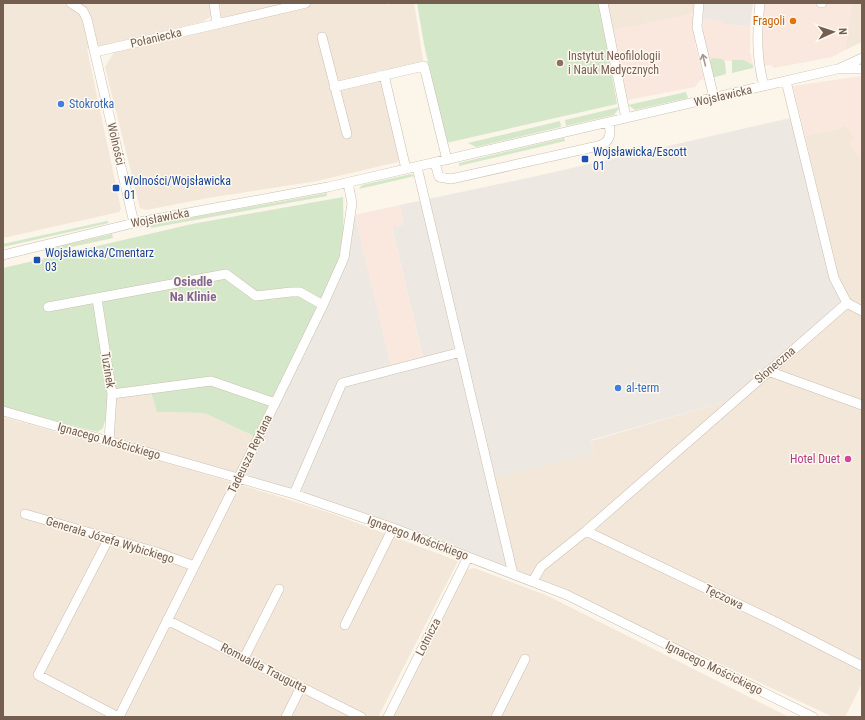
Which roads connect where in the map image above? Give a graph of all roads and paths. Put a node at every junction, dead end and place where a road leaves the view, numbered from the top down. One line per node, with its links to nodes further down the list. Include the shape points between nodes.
1 (71, 3): 9 (street, Wolności, via 83,11 87,19)
2 (214, 3): 7 (street)
3 (306, 3): 7 (street, Połaniecka)
4 (603, 3): 18 (street)
5 (699, 3): 17 (street, one-way to 5, via 697,27)
6 (760, 3): 15 (street, via 756,34)
7 (217, 24): 9 (street, Połaniecka)
8 (322, 37): 16 (street)
9 (95, 52): 26 (street, Wolności)
10 (862, 58): 11 (street, Wojsławicka)
11 (837, 69): 12 (street, Wojsławicka); 14 (street, Wojsławicka)
12 (862, 70)
13 (384, 75): 16 (street); 21 (street, via 424,66); 24 (street)
14 (786, 81): 15 (street, Wojsławicka); 29 (street, via 834,278)
15 (764, 86): 17 (street, Wojsławicka)
16 (334, 87): 20 (street)
17 (714, 98): 18 (street, Wojsławicka)
18 (626, 118): 19 (street, Wojsławicka)
19 (609, 122): 21 (street, Wojsławicka); 22 (street, via 610,136 607,142 598,146 451,180 439,177)
20 (347, 134)
21 (447, 160): 22 (street, Wojsławicka)
22 (435, 163): 23 (street, Wojsławicka)
23 (416, 167): 24 (street, Wojsławicka); 33 (street)
24 (406, 169): 25 (street, Wojsławicka)
25 (348, 183): 26 (street, Wojsławicka); 30 (street, Tadeusza Reytana, via 352,203 344,258)
26 (134, 222): 27 (street, Wojsławicka)
27 (3, 255)
28 (97, 299): 30 (street, via 226,274 256,296 300,292); 31 (street); 35 (street, Tuzinek)
29 (847, 303): 32 (street); 34 (street, Słoneczna)
30 (323, 305): 36 (street, Tadeusza Reytana)
31 (48, 307)
32 (862, 311)
33 (461, 352): 41 (street, via 342,383); 48 (street)
34 (768, 372): 37 (street); 44 (street, Słoneczna)
35 (112, 394): 36 (street, via 211,381); 39 (street, Tuzinek)
36 (275, 403): 40 (street, Tadeusza Reytana)
37 (862, 405)
38 (3, 411): 39 (street, Ignacego Mościckiego)
39 (109, 441): 40 (street, Ignacego Mościckiego)
40 (240, 478): 41 (street, Ignacego Mościckiego); 47 (street, Tadeusza Reytana)
41 (294, 494): 43 (street, Ignacego Mościckiego)
42 (25, 514): 45 (street, Generała Józefa Wybickiego)
43 (393, 528): 46 (street, Ignacego Mościckiego); 52 (street)
44 (586, 531): 49 (street, Słoneczna, via 541,567); 55 (street, Tęczowa)
45 (109, 538): 47 (street, Generała Józefa Wybickiego); 57 (street, via 38,675)
46 (468, 557): 48 (street, Ignacego Mościckiego); 60 (street, Lotnicza)
47 (194, 566): 51 (street, Tadeusza Reytana)
48 (513, 574): 49 (street, Ignacego Mościckiego)
49 (533, 581): 62 (street, Ignacego Mościckiego, via 567,595)
50 (279, 589): 53 (street)
51 (167, 620): 53 (street, Romualda Traugutta); 57 (street, Tadeusza Reytana)
52 (345, 625)
53 (244, 658): 56 (street, Romualda Traugutta)
54 (525, 659): 61 (street)
55 (862, 666)
56 (301, 687): 58 (street); 59 (street, Romualda Traugutta)
57 (118, 717)
58 (286, 717)
59 (361, 717)
60 (388, 717)
61 (496, 717)
62 (812, 717)

